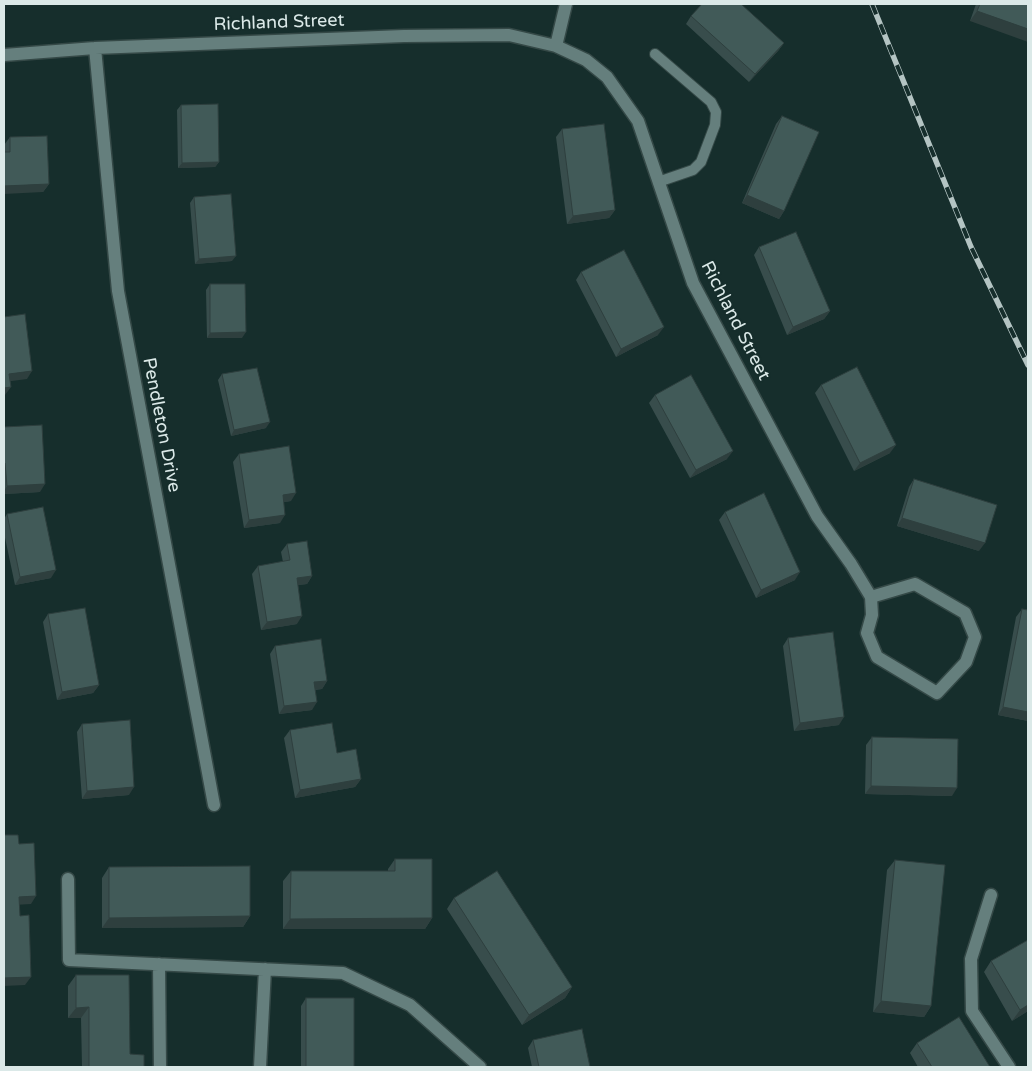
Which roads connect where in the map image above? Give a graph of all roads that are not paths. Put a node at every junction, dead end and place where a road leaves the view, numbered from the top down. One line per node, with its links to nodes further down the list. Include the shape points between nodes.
1 (566, 4): 2 (street)
2 (556, 46): 3 (street, Richland Street, via 509,35); 6 (street, Richland Street, via 593,66 624,98 638,121)
3 (95, 48): 5 (street, Richland Street); 8 (street, Pendleton Drive, via 118,292)
4 (655, 54): 6 (lane, via 712,102 716,112 715,125 701,162 693,170)
5 (4, 55)
6 (658, 182): 7 (street, Richland Street, via 693,283 816,516)
7 (871, 597): 7 (street, via 916,584 965,613 976,638 966,662 937,693 877,657 867,633 872,615)
8 (214, 805)
9 (68, 879): 11 (street, via 69,960)
10 (991, 895): 16 (street, via 971,959 972,1011)
11 (159, 964): 12 (street); 13 (street)
12 (265, 969): 14 (street); 15 (street, via 343,973 410,1005)
13 (160, 1067)
14 (260, 1067)
15 (480, 1067)
16 (1009, 1067)

